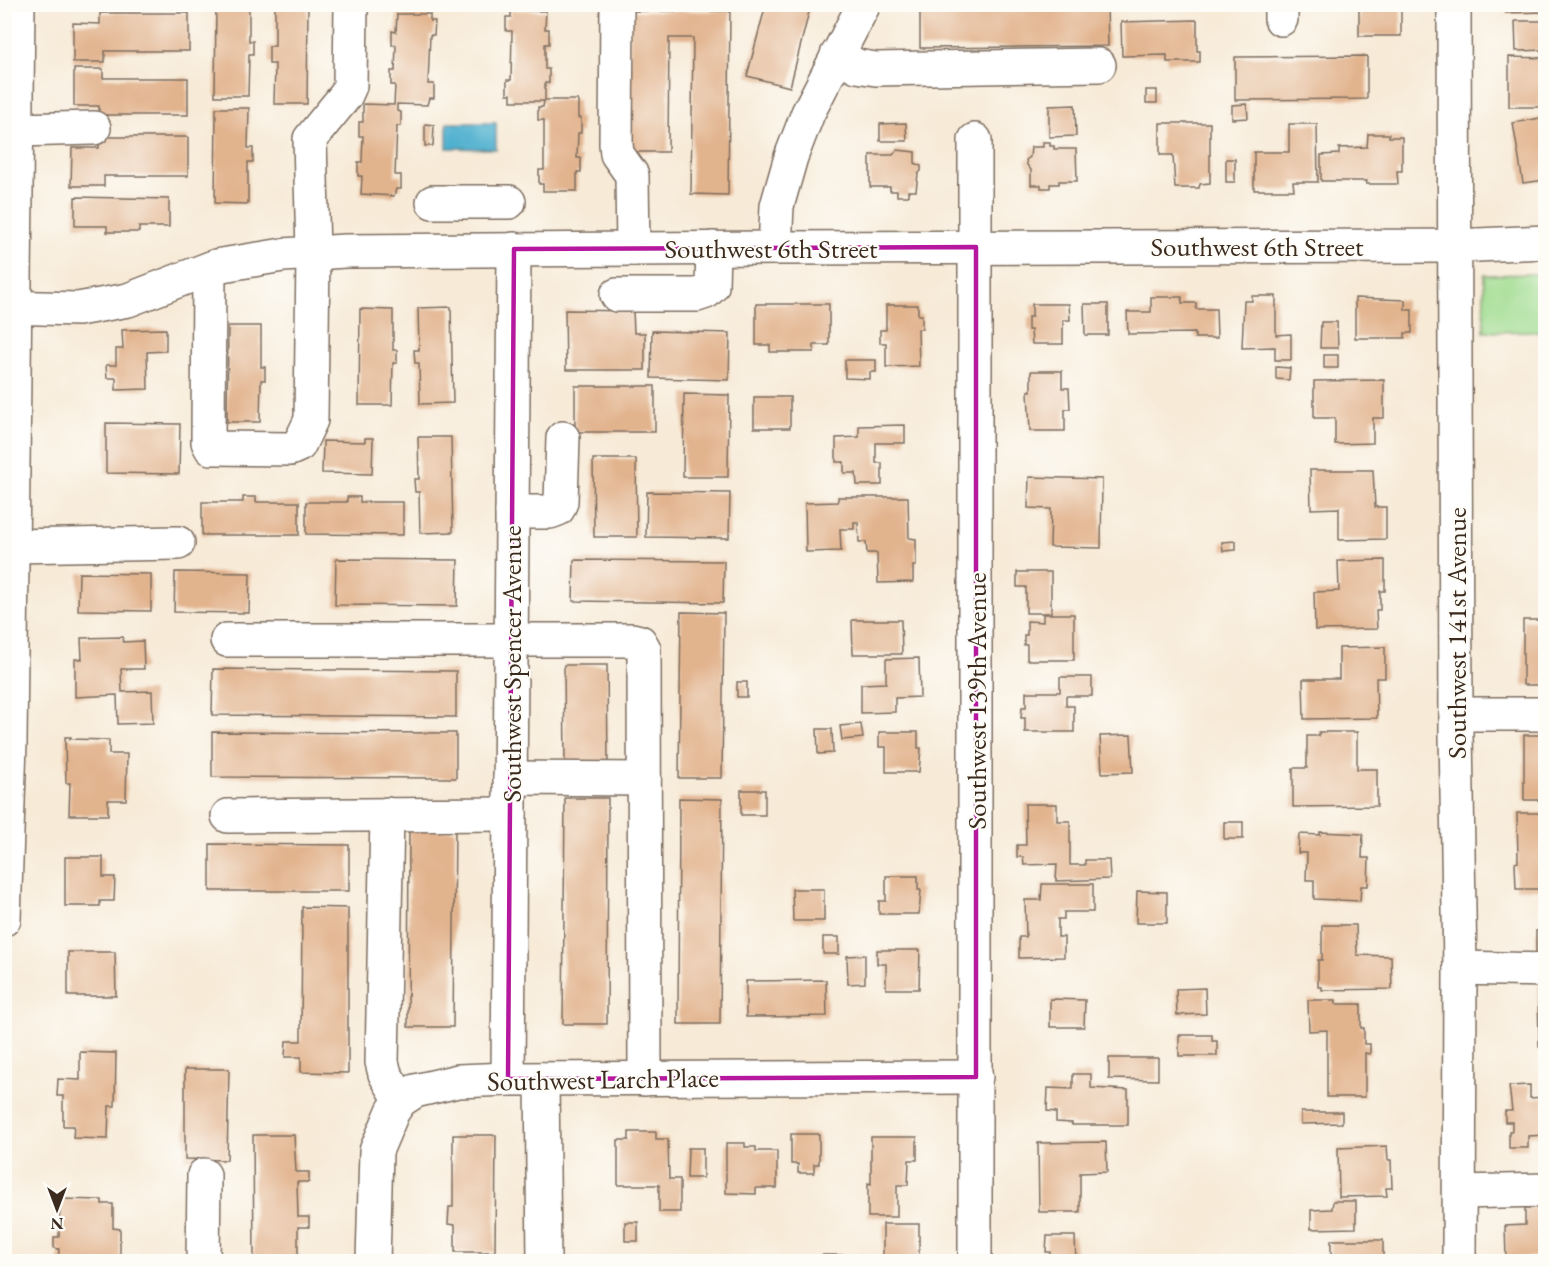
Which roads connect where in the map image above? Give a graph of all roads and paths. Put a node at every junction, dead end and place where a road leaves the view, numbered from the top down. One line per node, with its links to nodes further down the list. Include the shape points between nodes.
1 (18, 4): 9 (street)
2 (351, 4): 22 (street, via 350,86 310,139)
3 (617, 4): 20 (street, via 616,144 632,175)
4 (864, 4): 6 (street)
5 (1454, 4): 15 (street, Southwest 141st Avenue)
6 (837, 55): 7 (street, via 857,66 876,69); 18 (street, via 808,112 791,157 777,206)
7 (1099, 65)
8 (94, 128): 9 (street)
9 (16, 130): 25 (street)
10 (975, 140): 16 (street, Southwest 139th Avenue)
11 (509, 201): 13 (street)
12 (433, 202): 13 (street)
13 (470, 202): 21 (street)
14 (1545, 242): 15 (street, Southwest 6th Street)
15 (1455, 246): 16 (street, Southwest 6th Street); 32 (street, Southwest 141st Avenue)
16 (976, 247): 18 (street, Southwest 6th Street); 43 (street, Southwest 139th Avenue)
17 (713, 248): 18 (street, Southwest 6th Street); 20 (street, Southwest 6th Street); 24 (street, via 712,286 706,292 697,296)
18 (775, 248)
19 (514, 249): 20 (street, Southwest 6th Street); 21 (street, Southwest 6th Street); 27 (street, Southwest Spencer Avenue)
20 (633, 249)
21 (471, 250): 22 (street, Southwest 6th Street)
22 (313, 253): 23 (street, Southwest 6th Street); 23 (street, via 311,420 299,445 290,449 211,448 208,442)
23 (209, 269): 25 (street, Southwest 6th Street, via 128,300 78,309)
24 (617, 295)
25 (10, 308): 29 (street)
26 (563, 438): 27 (street, via 558,509)
27 (512, 512): 30 (street, Southwest Spencer Avenue)
28 (178, 543): 29 (street)
29 (12, 546): 39 (street)
30 (511, 639): 31 (street); 34 (street, Southwest Spencer Avenue); 35 (street, via 640,642 644,649)
31 (227, 640)
32 (1456, 714): 33 (street); 41 (street, Southwest 141st Avenue)
33 (1545, 714)
34 (510, 778): 35 (street); 37 (street, Southwest Spencer Avenue)
35 (644, 779): 44 (street)
36 (387, 814): 37 (street); 38 (street); 47 (street, via 381,1062)
37 (510, 814): 45 (street, Southwest Spencer Avenue)
38 (228, 816)
39 (5, 878): 40 (street)
40 (4, 919)
41 (1460, 968): 42 (street); 50 (street, Southwest 141st Avenue)
42 (1545, 970)
43 (976, 1077): 44 (street, Southwest Larch Place); 54 (street, Southwest 139th Avenue)
44 (645, 1078): 46 (street, Southwest Larch Place)
45 (508, 1079): 46 (street, Southwest Larch Place); 47 (street, Southwest Larch Place, via 459,1081 415,1091)
46 (542, 1079): 53 (street)
47 (401, 1100): 52 (street, via 376,1151)
48 (204, 1175): 51 (street)
49 (1545, 1190): 50 (street)
50 (1460, 1192): 55 (street, Southwest 141st Avenue)
51 (203, 1262)
52 (373, 1262)
53 (544, 1262)
54 (975, 1262)
55 (1460, 1262)

